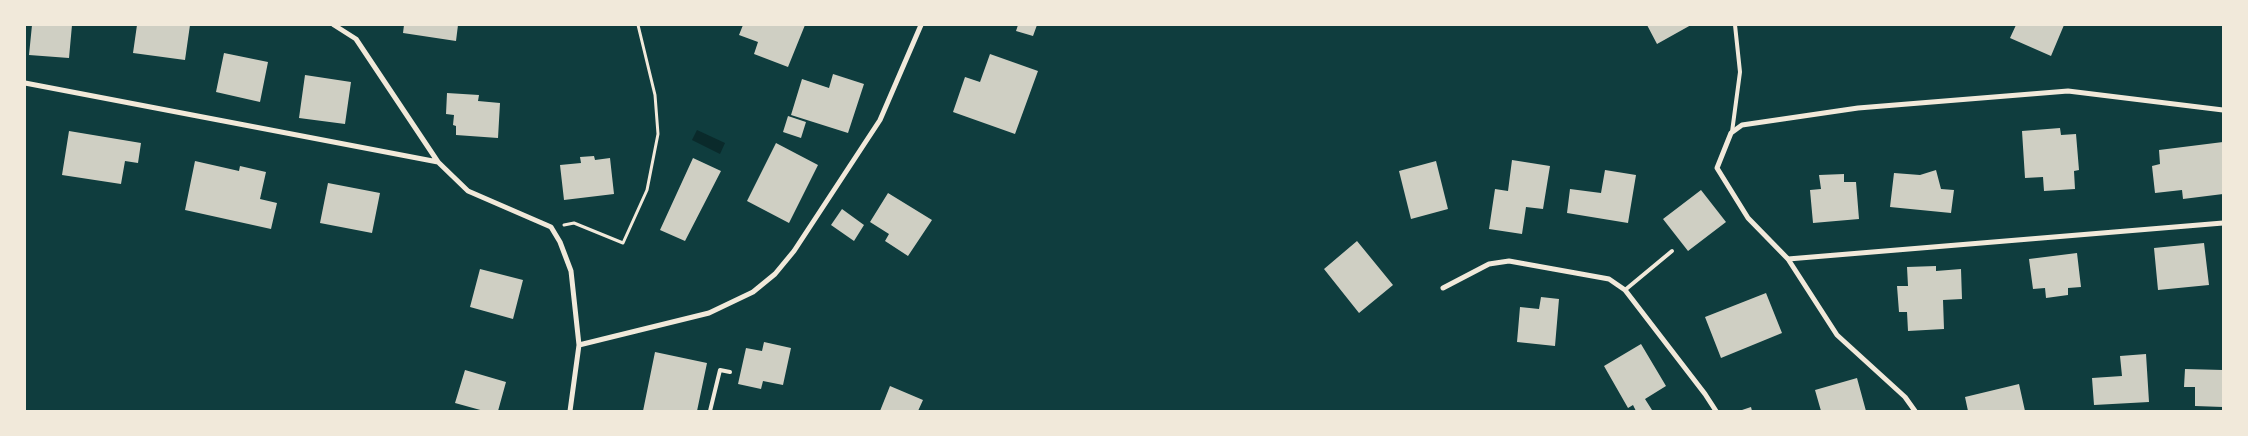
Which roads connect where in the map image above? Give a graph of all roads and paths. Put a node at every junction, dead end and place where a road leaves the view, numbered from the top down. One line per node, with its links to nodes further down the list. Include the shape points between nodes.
1 (334, 25): 8 (street, via 356,39)
2 (638, 25): 10 (path, via 655,95 658,134 647,190 623,243 574,223)
3 (921, 25): 15 (street, via 880,120 794,251 775,274 754,292 709,313)
4 (1735, 25): 7 (lane, via 1740,72)
5 (25, 83): 8 (street)
6 (2223, 110): 7 (street, via 2068,91 1858,108 1742,125)
7 (1732, 133): 12 (street, via 1717,168 1748,218)
8 (438, 162): 10 (street, via 468,192)
9 (2223, 223): 12 (street)
10 (551, 227): 15 (street, via 571,270)
11 (1672, 251): 14 (lane)
12 (1788, 259): 20 (street, via 1837,335 1905,397)
13 (1443, 288): 14 (street, via 1489,264 1509,261 1608,279)
14 (1625, 290): 19 (street)
15 (579, 345): 17 (street)
16 (730, 372): 18 (lane, via 720,370)
17 (570, 411)
18 (710, 411)
19 (1716, 411)
20 (1915, 411)

